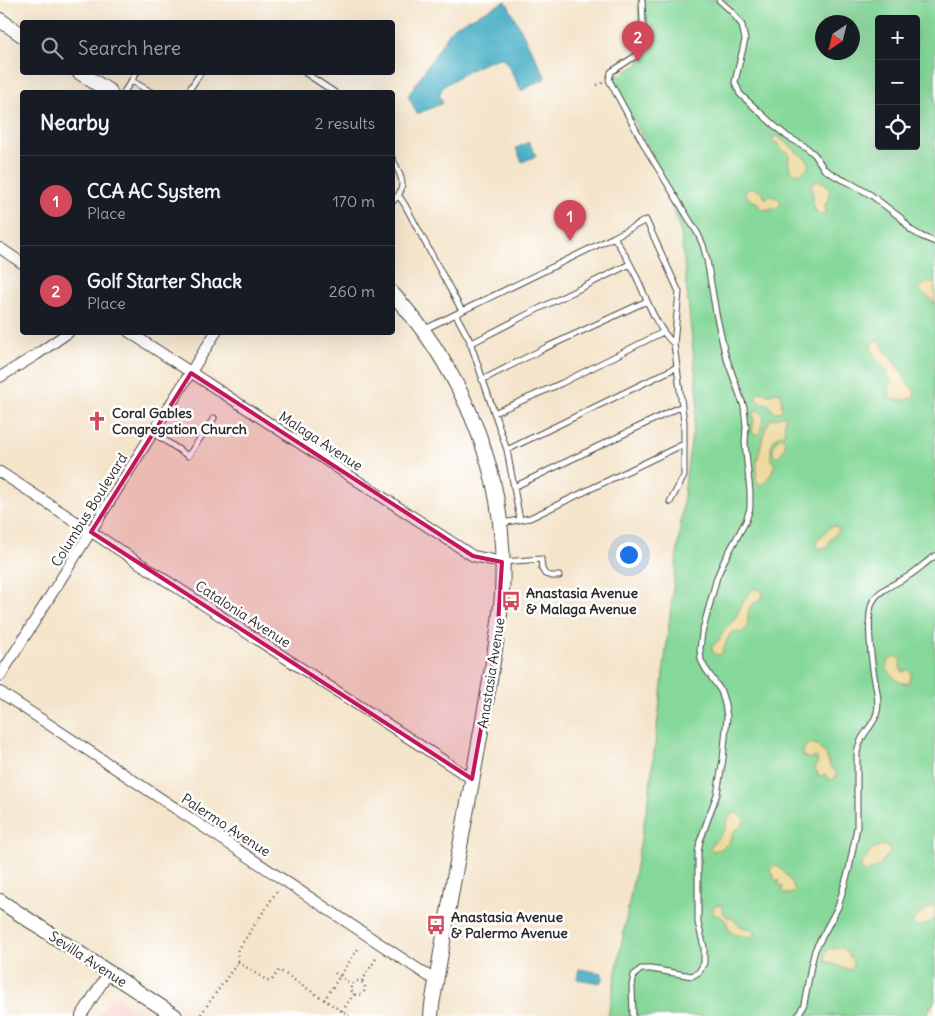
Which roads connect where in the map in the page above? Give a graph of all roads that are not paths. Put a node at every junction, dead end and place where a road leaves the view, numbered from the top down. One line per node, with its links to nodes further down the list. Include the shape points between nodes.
1 (642, 0): 62 (lane, via 644,46 611,72 609,80 703,245 725,354 744,407 750,508 717,576 700,649 701,660 721,691 727,717 717,794 698,853 698,923 704,963 692,976 641,969 634,975 632,985)
2 (719, 0): 19 (lane, via 742,25 745,40 735,82 740,94 788,137 815,155 824,169 871,195 911,230)
3 (0, 20): 4 (street)
4 (20, 34)
5 (84, 75): 10 (street)
6 (135, 75): 9 (lane)
7 (199, 75): 13 (lane)
8 (308, 75): 14 (lane)
9 (132, 80): 11 (lane); 12 (lane)
10 (107, 90)
11 (125, 90)
12 (148, 90)
13 (189, 90)
14 (331, 90)
15 (395, 164): 16 (lane, via 402,181)
16 (399, 196): 17 (lane); 25 (lane)
17 (395, 199)
18 (614, 237): 22 (lane); 25 (lane); 33 (lane, via 646,220 679,292)
19 (935, 242)
20 (0, 248): 21 (street)
21 (20, 262)
22 (630, 264): 24 (lane); 32 (lane)
23 (395, 296): 27 (street, Anastasia Avenue)
24 (647, 301): 28 (lane); 37 (lane)
25 (462, 311): 26 (lane)
26 (456, 314): 27 (lane); 32 (lane)
27 (423, 330): 48 (street, Anastasia Avenue, via 470,414 491,475)
28 (663, 332): 33 (lane); 39 (lane)
29 (65, 335): 36 (street)
30 (134, 335): 35 (street, Malaga Avenue)
31 (214, 335): 35 (street, Columbus Boulevard)
32 (470, 344): 37 (lane)
33 (674, 344): 34 (lane)
34 (677, 367): 38 (lane); 43 (lane)
35 (191, 373): 41 (street, Columbus Boulevard); 51 (street, Malaga Avenue, via 473,556)
36 (0, 377)
37 (482, 380): 39 (lane)
38 (682, 406): 42 (lane); 45 (lane)
39 (494, 413): 43 (lane)
40 (214, 418): 41 (lane, via 188,456)
41 (154, 433): 49 (street, Columbus Boulevard)
42 (684, 444): 46 (lane, via 684,476); 47 (lane)
43 (507, 450): 45 (lane)
44 (0, 472): 49 (street, Catalonia Avenue)
45 (514, 487): 47 (lane)
46 (670, 502)
47 (520, 520): 48 (lane)
48 (500, 523): 51 (street, Anastasia Avenue)
49 (91, 532): 53 (street, Columbus Boulevard); 55 (street, Catalonia Avenue)
50 (935, 556): 63 (lane, via 872,602 870,626 877,713 857,753 856,827 849,869 838,907 815,950 804,1004)
51 (502, 562): 52 (lane, via 541,559 545,574); 55 (street, Anastasia Avenue, via 497,640)
52 (559, 576)
53 (0, 676)
54 (0, 692): 58 (street, Palermo Avenue)
55 (472, 779): 58 (street, Anastasia Avenue)
56 (0, 902): 57 (street, Sevilla Avenue)
57 (109, 972): 60 (street, Sevilla Avenue); 61 (street)
58 (436, 981): 59 (street, Anastasia Avenue)
59 (430, 1012)
60 (171, 1015)
61 (81, 1016)
62 (633, 1016)
63 (798, 1016)

